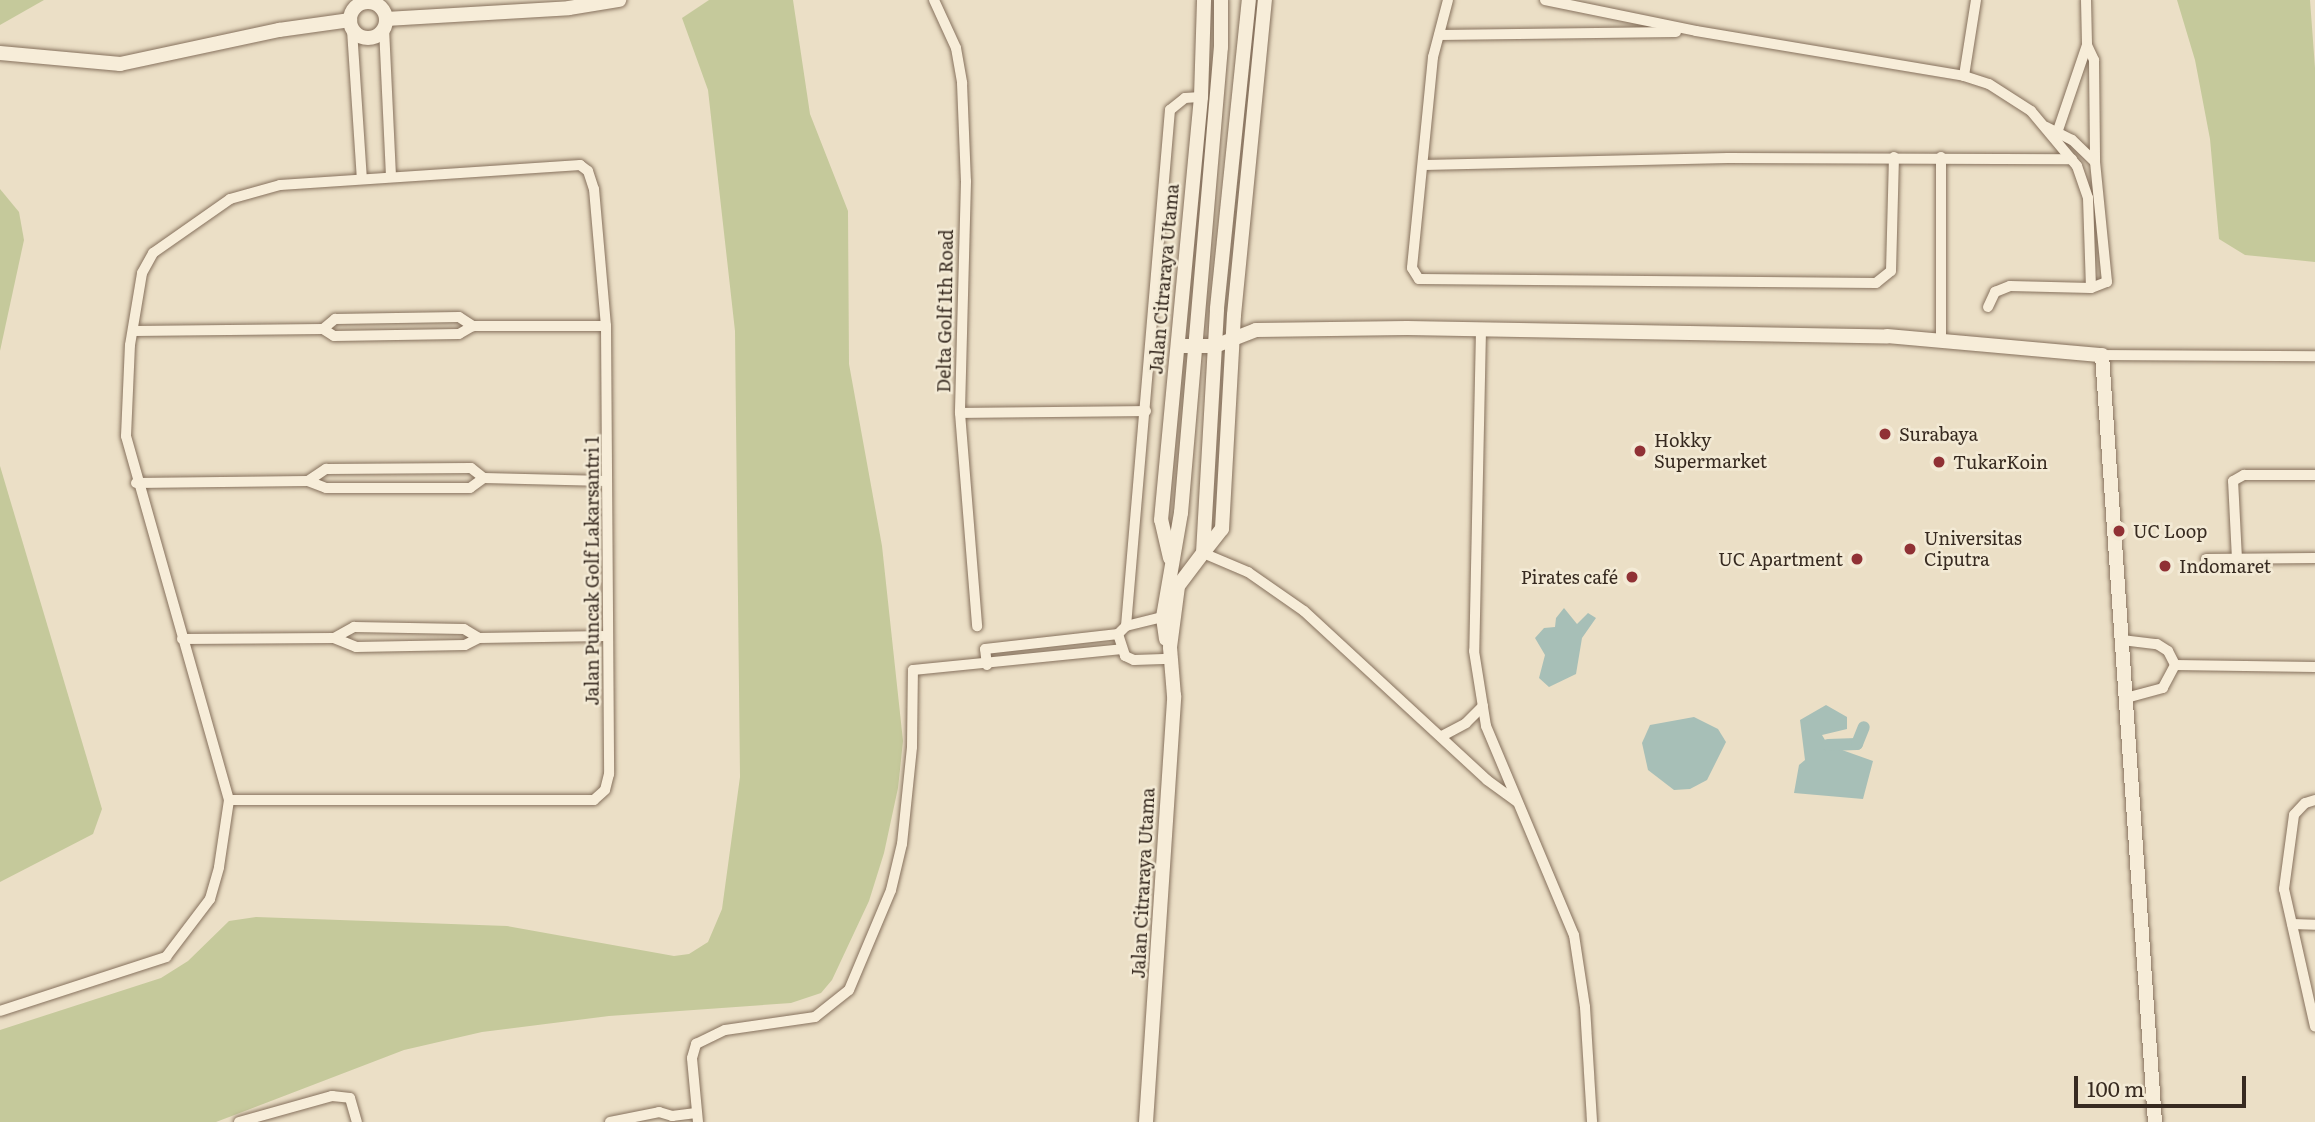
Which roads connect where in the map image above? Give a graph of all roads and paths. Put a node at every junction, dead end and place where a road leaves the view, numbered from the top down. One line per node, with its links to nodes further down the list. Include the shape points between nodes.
1 (619, 0): 12 (street)
2 (934, 0): 50 (street, Delta Golf 1th Road, via 956,48 962,83 966,181)
3 (1204, 0): 19 (street, Jalan Citraraya Utama)
4 (1221, 0): 32 (street, Jalan Citraraya Utama, via 1221,47)
5 (1249, 0): 34 (street)
6 (1265, 0): 35 (street, Jalan Citraraya Utama)
7 (1448, 0): 15 (street)
8 (1545, 0): 14 (street)
9 (1976, 0): 18 (street)
10 (2086, 0): 16 (street)
11 (373, 1): 12 (street); 13 (street, via 356,6)
12 (385, 24): 13 (street, via 369,38); 28 (street)
13 (351, 25): 17 (street, via 279,30 120,64); 29 (street)
14 (1696, 32): 15 (street); 18 (street)
15 (1439, 35): 27 (street)
16 (2087, 45): 21 (street); 26 (street, via 2093,54)
17 (0, 53)
18 (1964, 76): 20 (street, via 2011,96)
19 (1201, 97): 31 (street, Jalan Citraraya Utama); 49 (street, via 1185,97 1170,110)
20 (2046, 127): 21 (street); 22 (street)
21 (2059, 130): 22 (street); 26 (street)
22 (2054, 141): 25 (street)
23 (1894, 157): 24 (street); 27 (street); 27 (street, via 1891,271 1886,278 1868,283 1419,279 1412,268)
24 (1941, 158): 25 (street); 42 (street)
25 (2072, 159): 30 (street, via 2088,198)
26 (2095, 162): 30 (street, via 2107,282)
27 (1424, 164)
28 (391, 177): 29 (street, Jalan Puncak Golf Lakarsantri 1); 37 (street, Jalan Puncak Golf Lakarsantri 1, via 580,165 588,171 594,188)
29 (362, 179): 41 (street, Jalan Puncak Golf Lakarsantri 1, via 252,192 230,199 166,241 142,273)
30 (2091, 288): 33 (street, via 2010,286 1995,292)
31 (1181, 304): 32 (street); 44 (street, Jalan Citraraya Utama)
32 (1196, 305): 34 (street); 45 (street, Jalan Citraraya Utama)
33 (1988, 307)
34 (1217, 309): 35 (street); 46 (street)
35 (1234, 315): 39 (street); 43 (street, Jalan Citraraya Utama)
36 (473, 326): 37 (street); 38 (street, via 459,334 334,336); 38 (street, via 459,317 335,319)
37 (606, 326): 54 (street, Jalan Puncak Golf Lakarsantri 1)
38 (323, 329): 41 (street)
39 (1256, 330): 40 (street); 43 (street)
40 (1481, 330): 42 (street); 76 (street, via 1474,651)
41 (134, 331): 55 (street, Jalan Puncak Golf Lakarsantri 1, via 124,414)
42 (1941, 339): 47 (street)
43 (1233, 342): 46 (street); 56 (street, Jalan Citraraya Utama, via 1222,529)
44 (1178, 346): 45 (street); 60 (street, Jalan Citraraya Utama, via 1161,520)
45 (1194, 346): 46 (street); 60 (street, Jalan Citraraya Utama, via 1181,513)
46 (1215, 346): 56 (street)
47 (2102, 355): 48 (street); 69 (street)
48 (2315, 356)
49 (1146, 411): 50 (street); 62 (street)
50 (960, 413): 63 (street, Delta Golf 1th Road)
51 (2315, 475): 59 (street, via 2244,475 2233,481)
52 (484, 478): 53 (street, via 470,488 326,488); 53 (street, via 471,468 326,469); 54 (street)
53 (308, 481): 55 (street)
54 (606, 481): 65 (street, Jalan Puncak Golf Lakarsantri 1)
55 (136, 483): 68 (street, Jalan Puncak Golf Lakarsantri 1)
56 (1203, 553): 71 (street, Jalan Citraraya Utama, via 1178,586); 77 (street, via 1248,572 1304,611)
57 (2315, 558): 59 (street)
58 (2206, 559): 59 (street)
59 (2237, 559)
60 (1170, 560): 61 (street, Jalan Citraraya Utama)
61 (1163, 617): 62 (street); 71 (street, Jalan Citraraya Utama)
62 (1126, 625): 64 (street)
63 (977, 626)
64 (1118, 634): 70 (street); 72 (street, via 985,649)
65 (606, 636): 67 (street); 78 (street, Jalan Puncak Golf Lakarsantri 1, via 610,774 606,790 594,800)
66 (334, 638): 67 (street, via 356,647 465,645); 67 (street, via 354,627 464,629); 68 (street)
67 (479, 638)
68 (181, 639): 78 (street, Jalan Puncak Golf Lakarsantri 1)
69 (2122, 640): 73 (street, via 2157,644 2168,651); 75 (street)
70 (1122, 649): 71 (street, via 1134,660); 72 (street)
71 (1171, 653): 90 (street, Jalan Citraraya Utama, via 1174,696)
72 (987, 665): 85 (street, via 913,670 912,747 902,844 891,890 849,990 815,1017 704,1037 692,1058)
73 (2175, 665): 74 (street); 75 (street, via 2163,688)
74 (2315, 667)
75 (2126, 698): 92 (street)
76 (1483, 706): 77 (street, via 1466,723); 80 (street, via 1486,726)
77 (1442, 736): 80 (street)
78 (229, 800): 83 (street, Jalan Puncak Golf Lakarsantri 1, via 210,899 166,957)
79 (2315, 800): 81 (street, via 2305,803 2294,816 2284,889)
80 (1518, 802): 91 (street, via 1574,935 1585,1007)
81 (2292, 924): 82 (street); 84 (street)
82 (2315, 925)
83 (0, 1011)
84 (2315, 1027)
85 (697, 1117): 86 (street)
86 (672, 1119): 89 (street, via 659,1112)
87 (239, 1122): 88 (street, via 332,1096 350,1098)
88 (357, 1122)
89 (610, 1122)
90 (1146, 1122)
91 (1592, 1122)
92 (2155, 1122)

